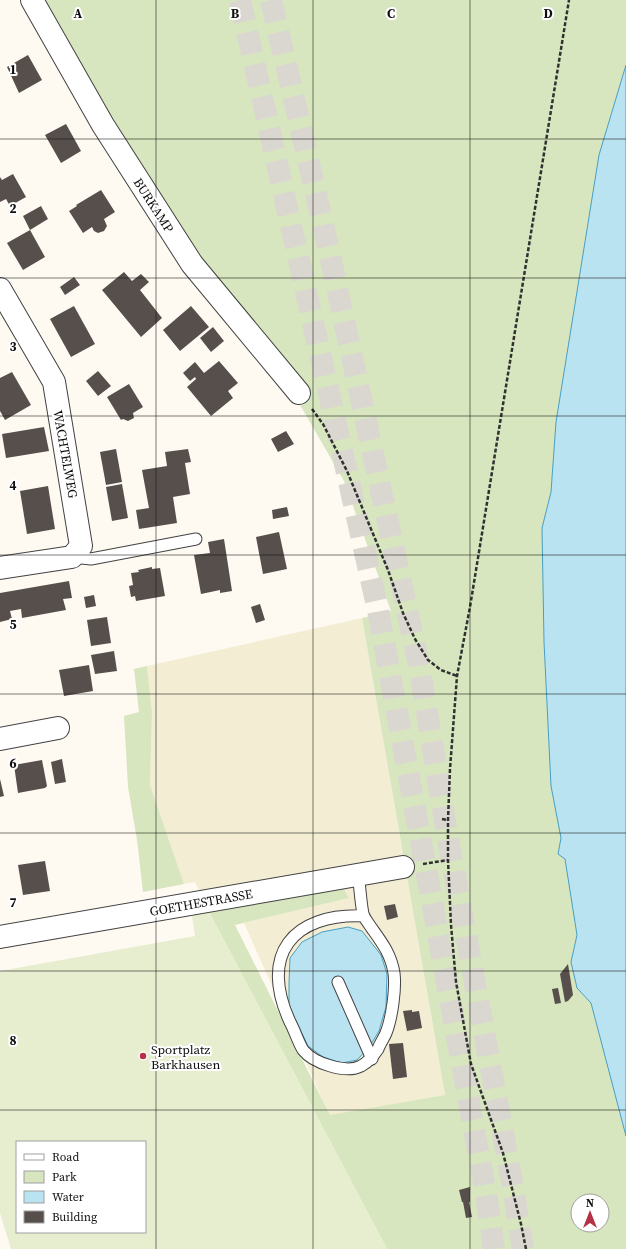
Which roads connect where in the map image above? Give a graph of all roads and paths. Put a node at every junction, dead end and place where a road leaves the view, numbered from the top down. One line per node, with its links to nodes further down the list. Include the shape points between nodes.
1 (32, 0): 4 (street, BURKAMP, via 102,125 192,264)
2 (569, 0): 8 (path)
3 (0, 289): 6 (street, WACHTELWEG, via 54,382 81,546)
4 (299, 393): 8 (path, via 323,424 347,471 414,639 428,660 441,670)
5 (196, 540): 6 (lane, via 91,560)
6 (72, 557): 7 (street)
7 (0, 568)
8 (457, 676): 12 (path)
9 (58, 728): 10 (street)
10 (0, 740)
11 (442, 820): 12 (path)
12 (448, 820): 19 (path, via 451,925 456,982 471,1064 502,1153)
13 (403, 867): 14 (street, GOETHESTRASSE)
14 (358, 875): 15 (lane); 16 (street, GOETHESTRASSE)
15 (364, 916): 18 (lane, via 388,952 394,973 393,1007 386,1033); 18 (lane, via 319,921 297,933 280,958 278,977 284,1008 303,1050 320,1062 342,1068 360,1067)
16 (0, 937)
17 (338, 982): 18 (lane)
18 (372, 1058)
19 (526, 1249)

